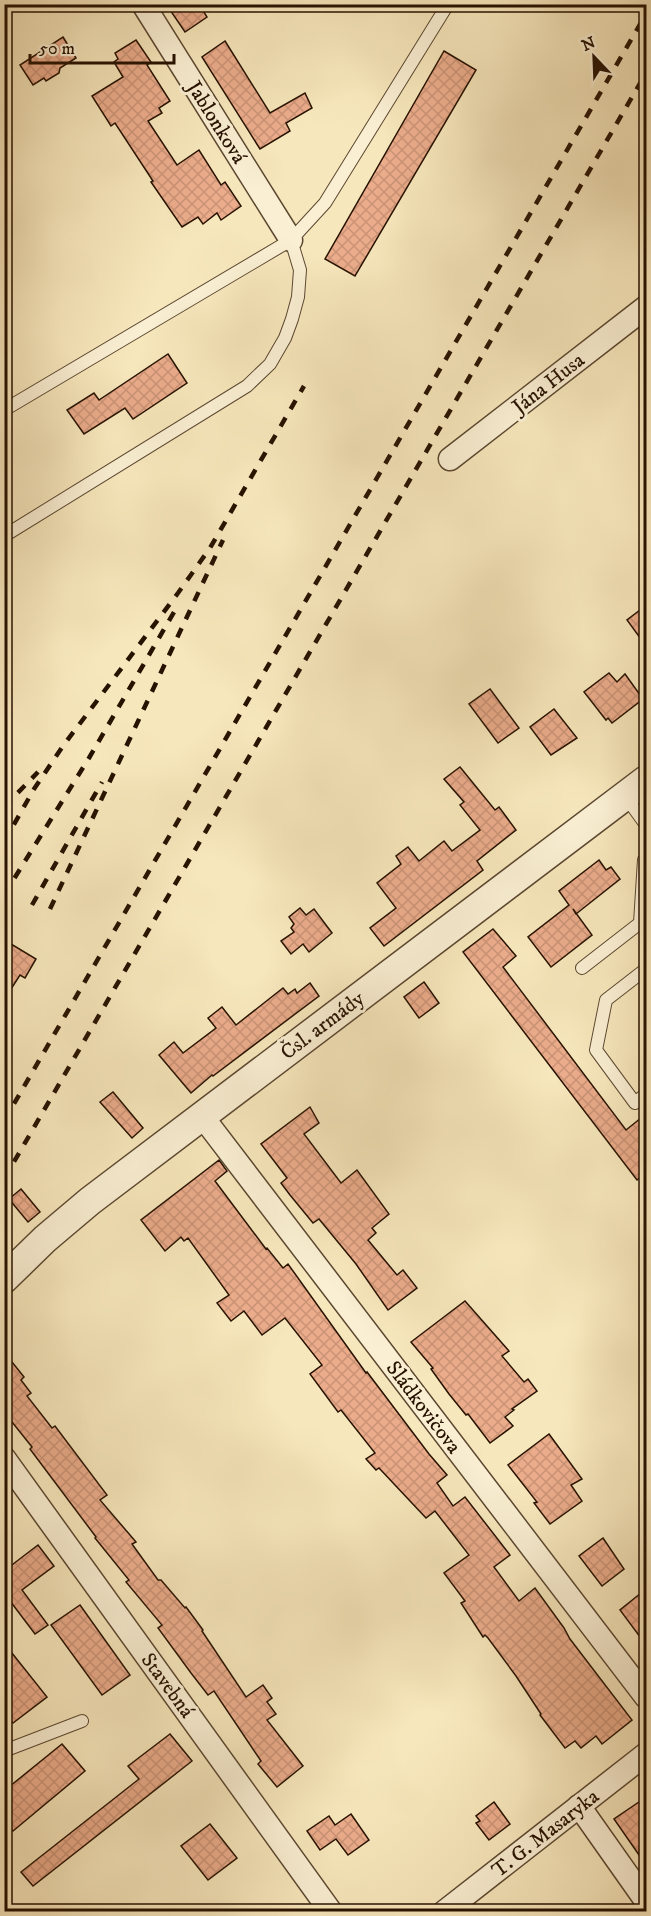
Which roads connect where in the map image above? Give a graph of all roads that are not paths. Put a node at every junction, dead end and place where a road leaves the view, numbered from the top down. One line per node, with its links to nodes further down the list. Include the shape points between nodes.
1 (143, 4): 3 (street, Jablonková)
2 (448, 4): 3 (lane, via 325,203)
3 (291, 240): 5 (lane); 7 (lane, via 300,270 298,297 285,338 270,364 247,386)
4 (646, 307): 6 (street, Jána Husa)
5 (4, 410)
6 (450, 459)
7 (4, 536)
8 (636, 788): 9 (lane); 14 (street, Čsl. armády)
9 (646, 825)
10 (646, 858): 11 (lane, via 640,923)
11 (582, 968)
12 (646, 969): 13 (lane, via 606,1000 596,1050 635,1103)
13 (646, 1094)
14 (202, 1116): 15 (street, Čsl. armády, via 90,1201); 17 (street, Sládkovičova)
15 (4, 1279)
16 (4, 1458): 23 (street, Stavebná)
17 (646, 1697)
18 (82, 1721): 19 (lane)
19 (4, 1751)
20 (646, 1754): 21 (street, T. G. Masaryka)
21 (579, 1806): 22 (street); 24 (street, T. G. Masaryka)
22 (646, 1901)
23 (331, 1911)
24 (444, 1911)

